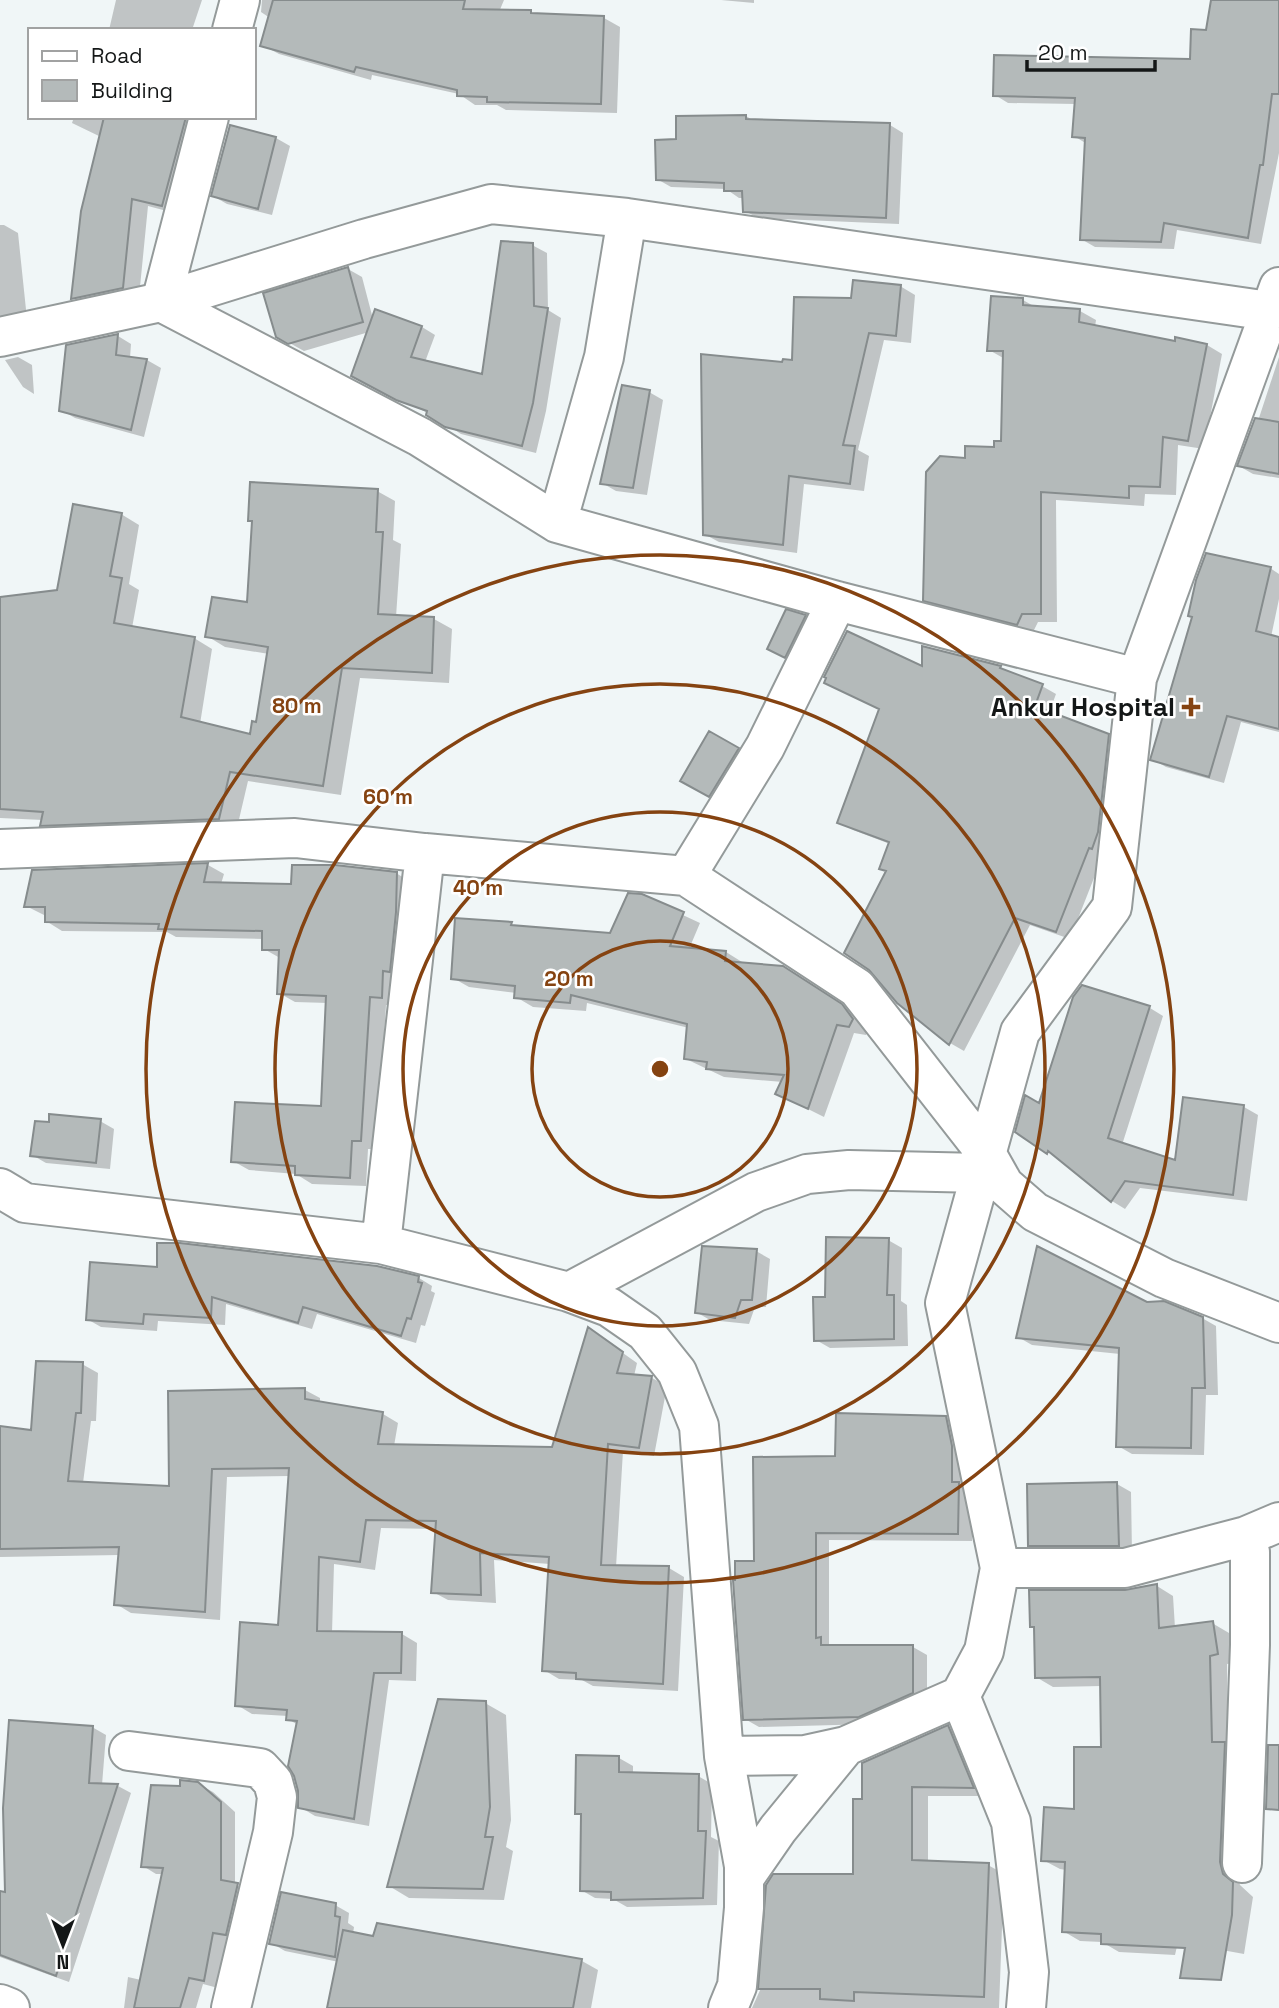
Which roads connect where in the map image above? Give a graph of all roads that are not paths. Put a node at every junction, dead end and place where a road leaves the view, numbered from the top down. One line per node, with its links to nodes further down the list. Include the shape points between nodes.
1 (240, 0): 2 (street)
2 (233, 28)
3 (208, 119): 6 (street)
4 (627, 219): 5 (street); 6 (street, via 491,204); 8 (street, via 604,357)
5 (1274, 299): 10 (street)
6 (162, 302): 7 (street); 8 (street, via 420,437)
7 (0, 337)
8 (557, 523): 9 (street)
9 (837, 601): 10 (street); 13 (street, via 765,747)
10 (1137, 678): 14 (street, via 1112,907 1020,1032)
11 (0, 849): 12 (street, via 295,838)
12 (425, 853): 13 (street); 16 (street)
13 (686, 876): 14 (street, via 857,988)
14 (984, 1163): 17 (street, via 807,1174 756,1192); 18 (street, via 1035,1212 1164,1278); 20 (street, via 945,1303)
15 (0, 1188): 16 (street, via 25,1203)
16 (381, 1244): 17 (street)
17 (569, 1292): 24 (street, via 608,1307 645,1332 677,1372 699,1426)
18 (1279, 1323)
19 (1263, 1529): 20 (street, via 1125,1569); 25 (street, via 1250,1552)
20 (1000, 1568): 21 (street, via 984,1651)
21 (960, 1696): 22 (street); 31 (street, via 1010,1822 1029,1972)
22 (846, 1746): 24 (street, via 805,1755); 26 (street)
23 (128, 1751): 29 (street, via 260,1768 273,1782 277,1797 273,1832)
24 (724, 1756): 26 (street)
25 (1242, 1864)
26 (744, 1878): 30 (street, via 737,1986)
27 (0, 2004): 28 (street)
28 (10, 2008)
29 (230, 2008)
30 (728, 2008)
31 (1026, 2008)

